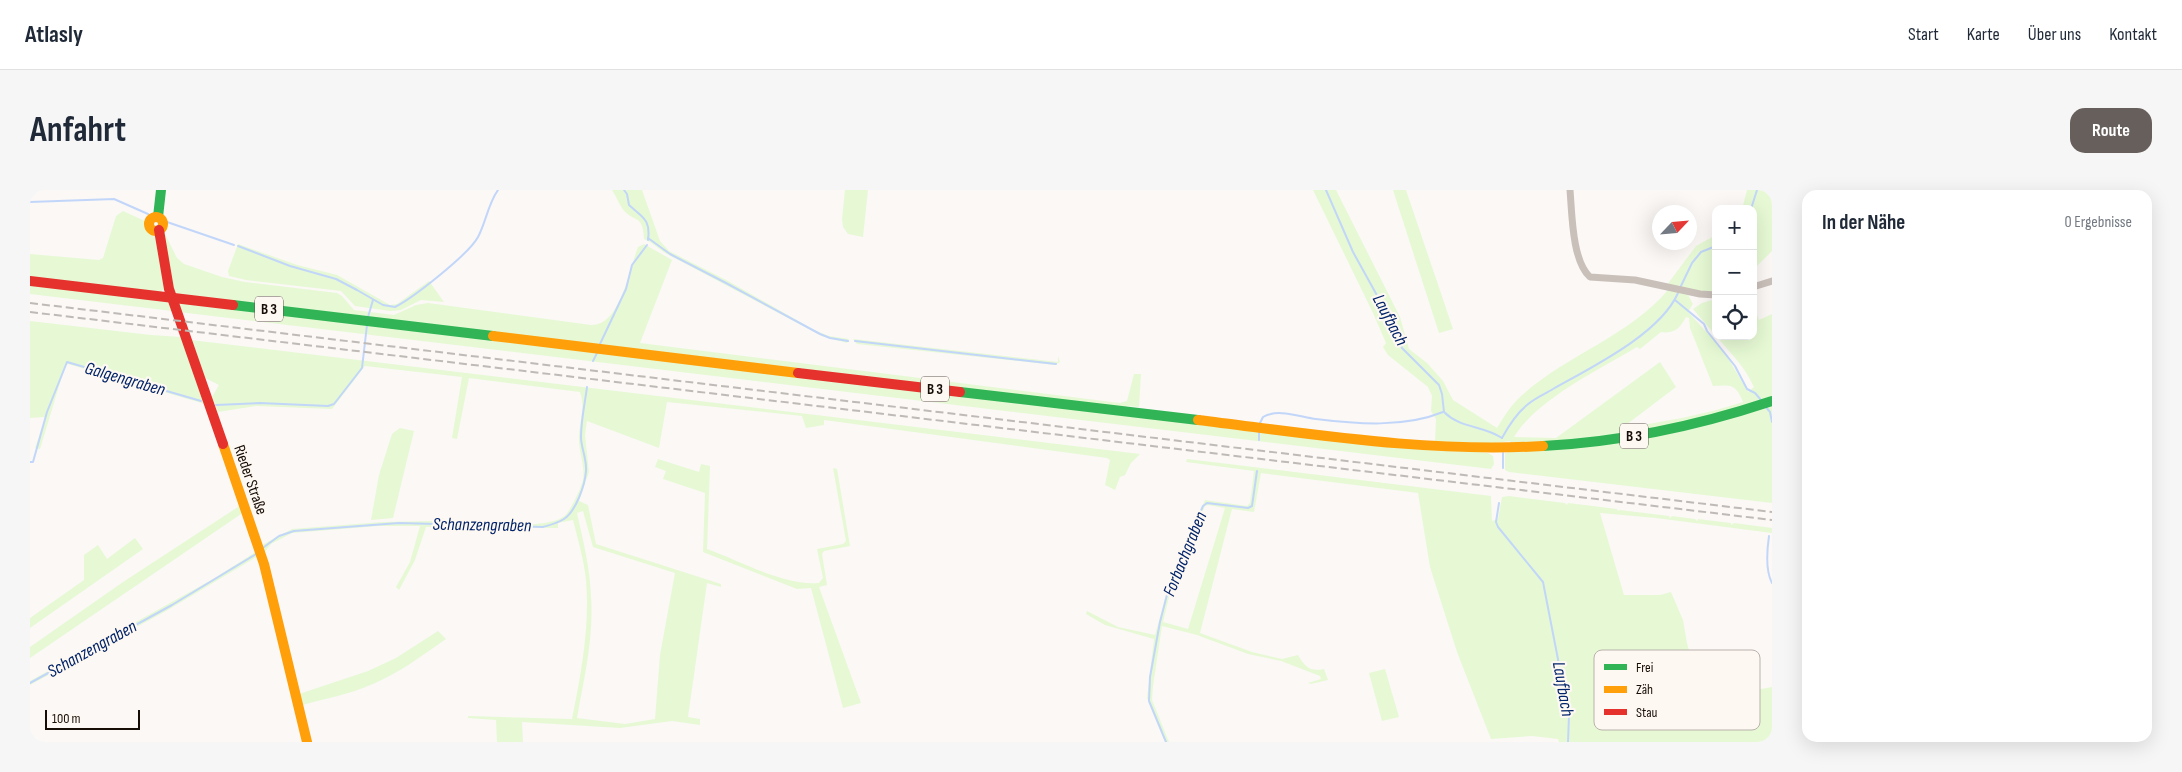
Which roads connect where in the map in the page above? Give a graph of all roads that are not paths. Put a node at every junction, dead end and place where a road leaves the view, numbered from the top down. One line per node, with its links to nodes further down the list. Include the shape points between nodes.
1 (161, 190): 8 (main road, Rieder Straße, via 158,217 163,224 159,230 169,289 264,564)
2 (1570, 190): 6 (street, via 1580,263 1588,276 1634,280)
3 (30, 281): 7 (main road, B 3, via 1379,442 1492,448 1584,443 1684,426)
4 (1772, 282): 5 (street)
5 (1757, 286)
6 (1712, 294)
7 (1770, 402)
8 (307, 742)

